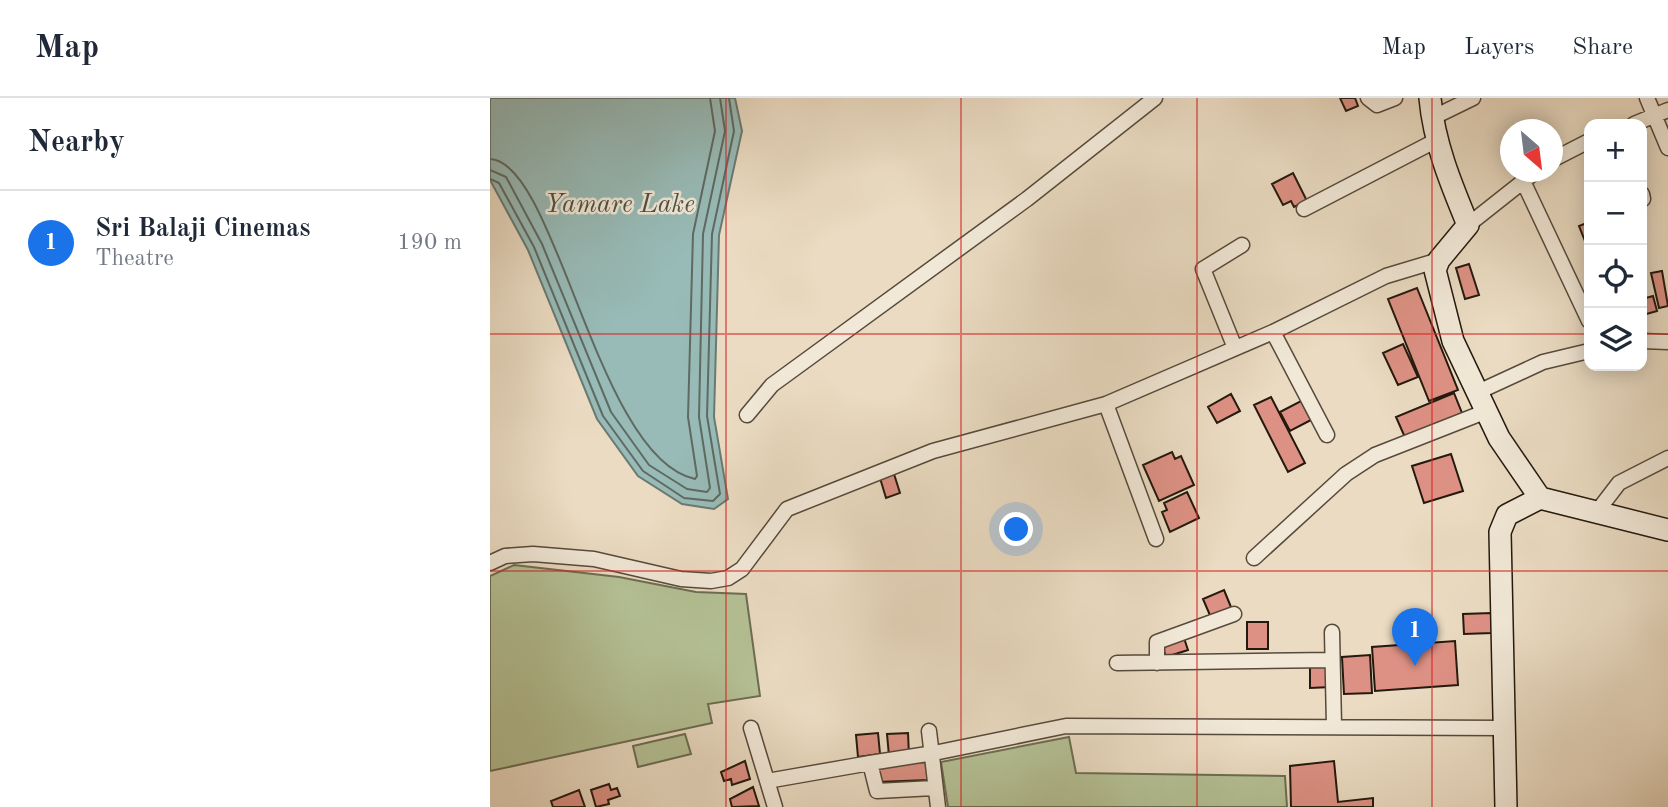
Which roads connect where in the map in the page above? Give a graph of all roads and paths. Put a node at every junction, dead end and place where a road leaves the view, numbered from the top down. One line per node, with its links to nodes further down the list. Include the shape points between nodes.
1 (1155, 98): 26 (street, via 1027,199 772,385)
2 (1368, 98): 3 (street, via 1377,105)
3 (1395, 98)
4 (1473, 98): 6 (street)
5 (1647, 98): 7 (street)
6 (1431, 108): 8 (street)
7 (1661, 113): 10 (street)
8 (1437, 140): 14 (street); 15 (street)
9 (1584, 144): 11 (street)
10 (1668, 148)
11 (1563, 154)
12 (1522, 182): 15 (street)
13 (1523, 182): 18 (street)
14 (1304, 209)
15 (1468, 225): 17 (street)
16 (1242, 245): 22 (street, via 1203,269)
17 (1439, 260): 19 (street, via 1386,276); 24 (street, via 1435,270 1453,341)
18 (1584, 310)
19 (1273, 332): 22 (street); 27 (street)
20 (1647, 341): 21 (street)
21 (1668, 342)
22 (1236, 348): 25 (street)
23 (1584, 352): 24 (street, via 1543,362)
24 (1482, 402): 29 (street, via 1499,438); 33 (street, via 1346,474)
25 (1106, 404): 32 (street); 34 (street, via 933,451 787,509 742,569 728,578 681,579 594,559 533,554 505,556)
26 (747, 415)
27 (1327, 435)
28 (1668, 458): 30 (street, via 1619,483)
29 (1539, 498): 30 (street); 42 (street, via 1507,515 1500,532)
30 (1596, 513): 31 (street)
31 (1668, 530)
32 (1156, 539)
33 (1254, 558)
34 (490, 563)
35 (1234, 614): 39 (street, via 1160,640)
36 (1332, 632): 37 (street)
37 (1332, 660): 39 (street); 40 (street)
38 (1117, 663): 39 (street)
39 (1157, 663)
40 (1334, 726): 42 (street); 44 (street, via 1066,726)
41 (751, 728): 46 (street)
42 (1507, 728): 50 (street)
43 (929, 731): 44 (street)
44 (934, 753): 45 (street); 47 (street)
45 (870, 763): 46 (street); 47 (street, via 877,791)
46 (767, 781): 48 (street)
47 (934, 788): 49 (street)
48 (775, 807)
49 (938, 807)
50 (1506, 807)

